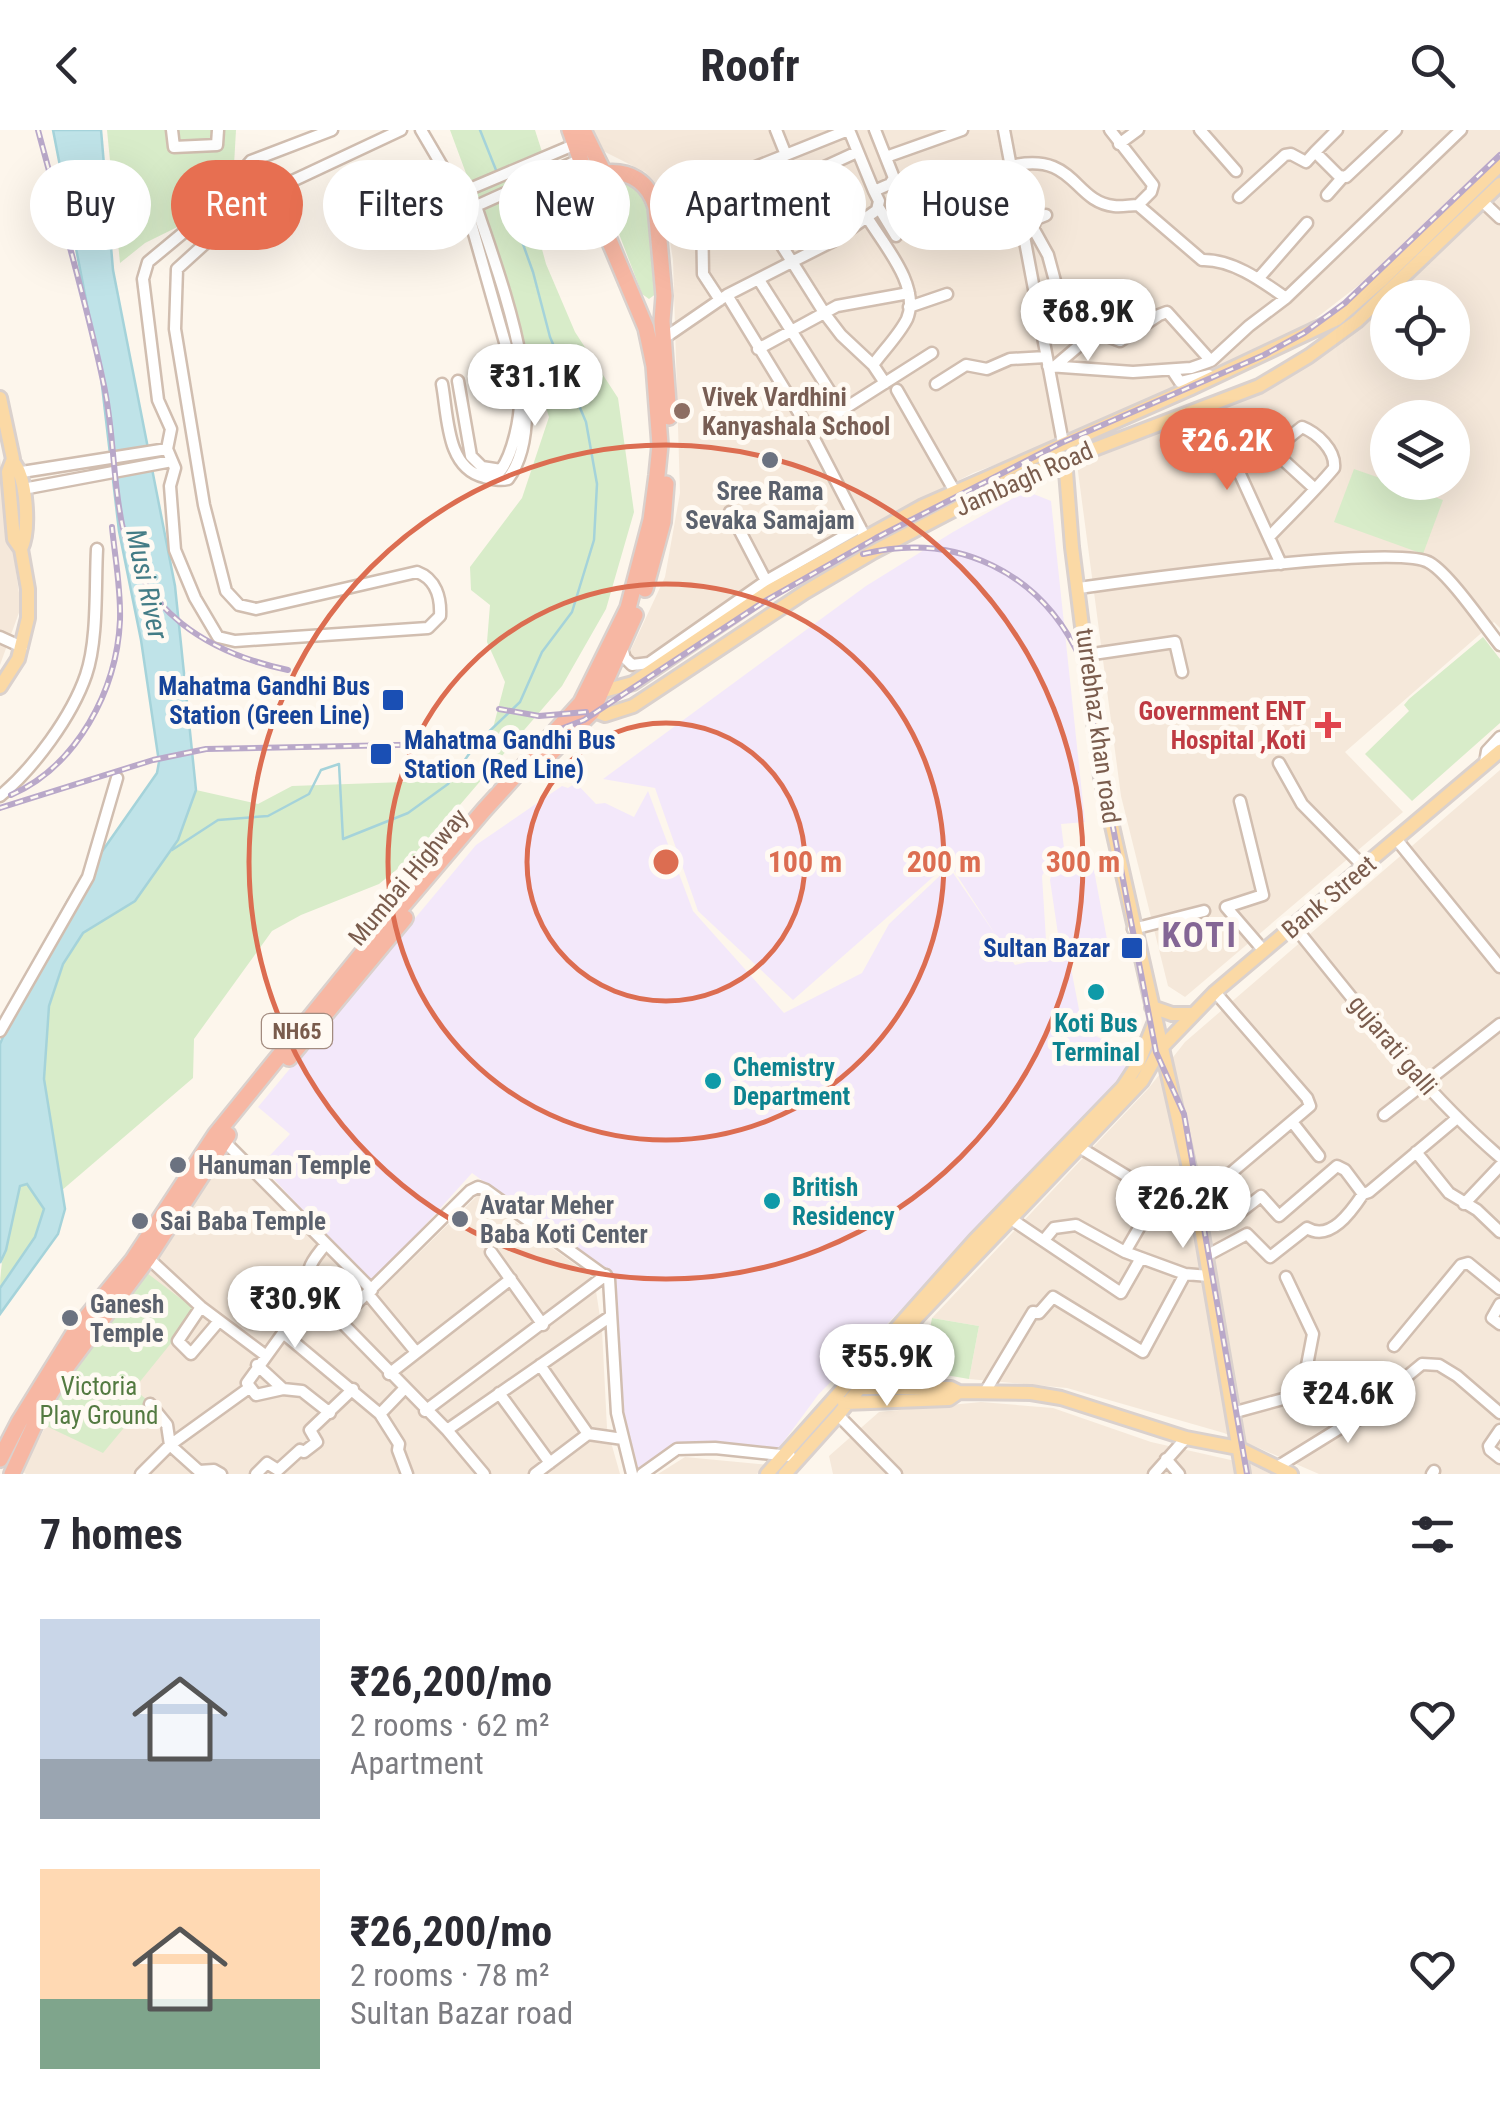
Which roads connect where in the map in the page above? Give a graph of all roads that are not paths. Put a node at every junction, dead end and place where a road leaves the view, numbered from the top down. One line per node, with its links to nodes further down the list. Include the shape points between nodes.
1 (172, 130): 2 (street, via 174,146 217,145)
2 (218, 130)
3 (332, 130): 83 (street, via 250,161 201,218 148,262 143,279 158,400 171,429)
4 (401, 130): 85 (street, via 254,199 178,269 175,329 204,506 226,591 235,602 256,610 417,572 432,582 441,602 435,624 328,636 218,636 175,550 175,468)
5 (420, 130): 17 (street, via 465,192)
6 (776, 130): 21 (street)
7 (848, 130): 19 (street); 21 (street)
8 (875, 130): 22 (street)
9 (962, 130): 22 (street)
10 (1004, 130): 25 (street)
11 (1110, 130): 18 (street)
12 (1138, 130): 18 (street)
13 (1200, 130): 28 (street)
14 (1338, 130): 20 (street)
15 (1396, 130): 30 (street)
16 (1461, 130): 56 (street)
17 (577, 141): 37 (street, via 563,167)
18 (1120, 144): 38 (street, via 1153,184)
19 (857, 152): 24 (street); 33 (street)
20 (1315, 152): 30 (street); 35 (street, via 1306,162 1285,155)
21 (786, 155): 23 (street)
22 (886, 157): 33 (street, via 894,180)
23 (774, 160)
24 (840, 160)
25 (1009, 160)
26 (1045, 162): 38 (street, via 1111,206)
27 (1500, 164): 59 (main road, Jambagh Road)
28 (1236, 171)
29 (630, 175): 32 (highway)
30 (1342, 178): 34 (street)
31 (1500, 184): 36 (main road, Jambagh Road)
32 (650, 191)
33 (874, 191): 39 (street)
34 (1327, 195)
35 (1239, 197)
36 (1482, 201): 42 (street); 62 (main road, Jambagh Road)
37 (482, 204): 71 (street, via 469,216 470,228 520,395 501,470 482,468 472,456); 73 (street, via 527,395 523,436 508,479 474,474 457,457)
38 (1138, 205): 51 (street, via 1202,260)
39 (879, 208): 41 (street); 43 (street)
40 (1046, 215): 60 (street, via 1033,228 1058,293)
41 (867, 217): 50 (street); 53 (street)
42 (1500, 218)
43 (886, 220)
44 (1308, 223): 51 (street)
45 (616, 250): 63 (highway, Mumbai Highway / NH65)
46 (660, 250): 63 (highway, Mumbai Highway / NH65, via 664,296)
47 (703, 250): 55 (street, via 703,274)
48 (785, 250): 50 (street)
49 (1027, 250): 67 (street)
50 (793, 262): 52 (street); 58 (street)
51 (1258, 279): 56 (street)
52 (758, 280): 55 (street); 61 (street)
53 (909, 293): 57 (street); 58 (street)
54 (947, 294): 57 (street)
55 (723, 298): 63 (street); 64 (street)
56 (1286, 298): 66 (street)
57 (909, 306): 68 (street)
58 (824, 312): 61 (street); 68 (street)
59 (1332, 322): 62 (main road); 70 (main road, Jambagh Road)
60 (1096, 332): 66 (street, via 1120,341 1167,312); 67 (street)
61 (790, 333): 64 (street); 79 (street, via 834,398)
62 (1336, 338): 78 (main road, Jambagh Road, via 1259,386)
63 (656, 342): 101 (highway, Mumbai Highway / NH65, via 669,428 662,522); 105 (highway, Mumbai Highway / NH65, via 660,445 652,520 628,608)
64 (758, 349): 81 (street)
65 (932, 352): 72 (street)
66 (1211, 360): 69 (street)
67 (1050, 363): 69 (street); 74 (street, via 1010,359 987,369 966,366); 82 (street)
68 (873, 365): 72 (street)
69 (1172, 370): 70 (street, via 1180,382)
70 (1228, 370): 77 (main road, Jambagh Road)
71 (458, 381)
72 (885, 383): 79 (street)
73 (442, 384)
74 (936, 384)
75 (897, 390): 88 (street)
76 (0, 398): 86 (main road)
77 (1155, 404): 80 (main road); 82 (main road, Jambagh Road)
78 (1208, 406): 80 (main road, Jambagh Road); 92 (street)
79 (836, 414): 81 (street)
80 (1179, 416): 84 (main road, Jambagh Road)
81 (810, 431): 91 (street)
82 (1063, 443): 88 (main road, Jambagh Road)
83 (165, 450): 85 (street); 86 (street, via 60,467)
84 (1065, 459): 97 (main road, turrebhaz khan road); 105 (main road, Jambagh Road, via 873,552 633,706 612,714)
85 (168, 462): 87 (street)
86 (12, 464): 87 (main road); 94 (main road, via 14,539)
87 (23, 489): 94 (main road, via 27,538)
88 (954, 490): 91 (main road, Jambagh Road)
89 (1314, 490): 89 (street, via 1335,460 1302,427 1282,443 1280,457); 92 (street)
90 (730, 512): 96 (street)
91 (863, 532): 96 (street); 105 (main road, Jambagh Road, via 632,683)
92 (1269, 537): 95 (street)
93 (98, 549): 111 (street, via 86,676 44,748)
94 (21, 550): 100 (main road, via 28,608)
95 (1281, 564): 97 (street); 99 (street, via 1426,560)
96 (766, 581): 101 (street, via 649,663 632,665)
97 (1078, 588): 102 (main road, turrebhaz khan road)
98 (0, 637): 100 (street)
99 (1500, 645)
100 (22, 647): 104 (main road)
101 (622, 648): 105 (highway, Mumbai Highway / NH65)
102 (1086, 655): 103 (street, via 1174,642); 117 (main road, turrebhaz khan road, via 1101,777)
103 (1182, 672)
104 (0, 687)
105 (591, 701): 130 (highway, Mumbai Highway / NH65)
106 (1500, 737): 108 (street, via 1486,751)
107 (1500, 750): 108 (main road, Bank Street)
108 (1485, 763): 113 (main road, Bank Street)
109 (1280, 764): 114 (street, via 1302,804)
110 (117, 778): 124 (street, via 88,878)
111 (0, 796)
112 (1240, 801): 118 (street, via 1264,896 1226,906)
113 (1397, 840): 114 (main road, Bank Street); 119 (street)
114 (1364, 868): 116 (main road, Bank Street)
115 (1204, 911): 117 (street)
116 (1294, 926): 118 (main road, Bank Street); 126 (street, gujarati galli)
117 (1133, 929): 122 (main road, turrebhaz khan road)
118 (1264, 951): 120 (main road, Bank Street)
119 (1500, 968)
120 (1215, 992): 121 (main road, Bank Street); 129 (street, via 1308,1098 1310,1106)
121 (1194, 1014): 122 (main road); 125 (main road, Bank Street)
122 (1154, 1015): 125 (main road, turrebhaz khan road); 171 (main road, via 1123,1087 885,1339)
123 (1500, 1024): 126 (street)
124 (0, 1031)
125 (1161, 1048): 131 (main road, Bank Street, via 1142,1082); 138 (main road, turrebhaz khan road)
126 (1424, 1085): 127 (street); 128 (street, gujarati galli)
127 (1384, 1115)
128 (1456, 1119): 132 (street); 134 (street, gujarati galli)
129 (1293, 1123): 133 (street); 136 (street)
130 (220, 1138): 143 (street); 146 (highway, Mumbai Highway / NH65)
131 (1079, 1147): 140 (main road, Bank Street); 145 (street, via 1158,1194)
132 (1416, 1152): 137 (street); 139 (street)
133 (1319, 1156)
134 (1500, 1157)
135 (1500, 1166): 139 (street)
136 (1210, 1191): 137 (street, via 1234,1217 1261,1196 1279,1216 1336,1166); 138 (street)
137 (1363, 1194): 147 (street, via 1325,1233 1307,1228 1270,1257 1246,1234)
138 (1196, 1199): 147 (main road, turrebhaz khan road)
139 (1464, 1204): 141 (street)
140 (1011, 1218): 142 (street); 165 (main road, Bank Street)
141 (1500, 1232)
142 (1044, 1240): 145 (street, via 1054,1228 1076,1225); 148 (street, via 1121,1293)
143 (326, 1244): 155 (street); 156 (street, via 306,1278)
144 (491, 1252): 153 (street)
145 (1125, 1252): 148 (street)
146 (144, 1254): 158 (street); 189 (highway, Mumbai Highway / NH65, via 76,1330); 204 (highway, Mumbai Highway / NH65, via 45,1402)
147 (1206, 1256): 151 (main road, turrebhaz khan road)
148 (1141, 1258): 149 (street)
149 (1185, 1274): 151 (street); 179 (street, via 1143,1352 1053,1297 1033,1312)
150 (606, 1275): 155 (street, via 478,1187); 159 (street); 163 (street)
151 (1209, 1276): 186 (main road, turrebhaz khan road)
152 (1286, 1277): 186 (street, via 1313,1334 1303,1386 1294,1396)
153 (511, 1279): 163 (street); 167 (street)
154 (1500, 1288): 166 (street, via 1468,1263 1461,1266)
155 (370, 1292): 161 (street); 167 (street)
156 (318, 1300): 161 (street); 164 (street)
157 (1500, 1304): 162 (street, via 1492,1318)
158 (201, 1307): 160 (street); 160 (street, via 178,1341 191,1354)
159 (611, 1316): 169 (street); 195 (street, via 616,1413)
160 (220, 1321): 168 (street)
161 (339, 1321): 170 (street)
162 (1500, 1324)
163 (543, 1325): 184 (street)
164 (284, 1333): 168 (street); 176 (street)
165 (900, 1336): 171 (main road, Bank Street); 172 (main road)
166 (1394, 1346)
167 (416, 1352): 170 (street)
168 (261, 1360): 174 (street); 175 (street)
169 (540, 1365): 180 (street); 192 (street)
170 (389, 1374): 177 (street)
171 (855, 1386): 172 (main road); 183 (main road)
172 (913, 1386): 178 (main road)
173 (1394, 1387): 187 (street, via 1422,1364 1440,1365)
174 (250, 1388): 175 (street, via 256,1396); 196 (street)
175 (283, 1389): 185 (street, via 302,1391)
176 (353, 1389): 185 (street); 188 (street)
177 (404, 1389): 184 (street); 188 (street)
178 (959, 1392): 179 (main road); 183 (main road, via 949,1399)
179 (985, 1392): 194 (main road, via 1062,1398)
180 (498, 1393): 190 (street); 202 (street)
181 (1381, 1399): 203 (street, via 1377,1411)
182 (150, 1404): 196 (street, via 166,1425)
183 (841, 1406): 198 (main road); 215 (street)
184 (425, 1411): 190 (street)
185 (330, 1412): 207 (street, via 310,1430 315,1446 278,1470 268,1463)
186 (1232, 1412): 197 (main road, turrebhaz khan road)
187 (1500, 1413)
188 (380, 1414): 208 (street, via 399,1444)
189 (19, 1422): 193 (highway, NH65); 200 (highway, Mumbai Highway / NH65)
190 (447, 1430): 209 (street)
191 (1500, 1430): 199 (street, via 1489,1446)
192 (588, 1434): 195 (street); 202 (street)
193 (0, 1437)
194 (1186, 1438): 197 (main road); 201 (street)
195 (624, 1439): 211 (street)
196 (170, 1445): 205 (street); 206 (street, via 199,1471)
197 (1238, 1448): 203 (main road); 218 (main road, turrebhaz khan road)
198 (793, 1458): 212 (street, via 677,1449); 213 (main road); 214 (main road)
199 (1500, 1458)
200 (0, 1459)
201 (1166, 1459): 216 (street); 217 (street)
202 (550, 1463): 210 (street)
203 (1276, 1467): 219 (main road)
204 (12, 1474)
205 (141, 1474)
206 (221, 1474)
207 (256, 1474)
208 (407, 1474)
209 (484, 1474)
210 (536, 1474)
211 (632, 1474)
212 (642, 1474)
213 (768, 1474)
214 (785, 1474)
215 (896, 1474)
216 (1154, 1474)
217 (1179, 1474)
218 (1243, 1474)
219 (1291, 1474)

